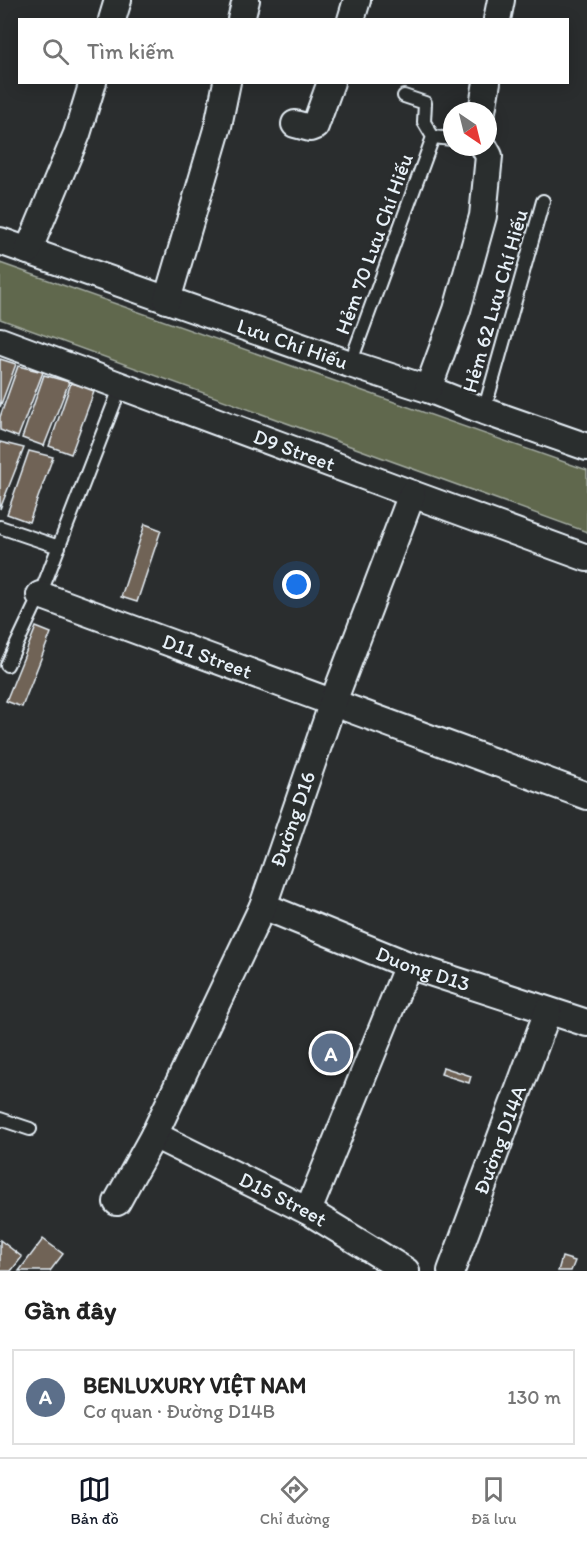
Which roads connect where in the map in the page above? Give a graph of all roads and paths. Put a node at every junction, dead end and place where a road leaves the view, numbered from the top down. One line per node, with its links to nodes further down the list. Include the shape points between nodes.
1 (118, 0): 5 (street)
2 (246, 0): 6 (street)
3 (357, 0): 7 (street)
4 (501, 0): 8 (street)
5 (113, 18)
6 (242, 18)
7 (352, 18)
8 (497, 18)
9 (92, 84): 21 (street, via 77,134)
10 (227, 84): 22 (street)
11 (330, 84): 15 (street, via 315,126)
12 (487, 84): 14 (street)
13 (404, 96): 16 (lane, Hẻm 70 Lưu Chí Hiếu, via 425,103 424,122)
14 (484, 102)
15 (294, 124)
16 (433, 136): 17 (lane, Hẻm 70 Lưu Chí Hiếu); 24 (lane, Hẻm 70 Lưu Chí Hiếu)
17 (443, 138)
18 (489, 156): 26 (street, via 483,216 457,310)
19 (543, 201): 27 (lane, Hẻm 62 Lưu Chí Hiếu)
20 (0, 241): 21 (street, Lưu Chí Hiếu)
21 (28, 251): 22 (street, Lưu Chí Hiếu)
22 (167, 300): 24 (street, Lưu Chí Hiếu)
23 (0, 341): 25 (street, D9 Street)
24 (351, 364): 26 (street, Lưu Chí Hiếu)
25 (121, 386): 29 (street, D9 Street); 31 (lane)
26 (428, 389): 27 (street, Lưu Chí Hiếu)
27 (484, 411): 28 (street, Lưu Chí Hiếu)
28 (587, 447)
29 (412, 494): 32 (street, D9 Street); 35 (street, Đường D16)
30 (0, 527): 31 (lane)
31 (59, 547): 33 (lane)
32 (587, 558)
33 (40, 595): 34 (lane); 35 (street, D11 Street)
34 (7, 665)
35 (333, 702): 36 (street, D11 Street); 37 (street, Đường D16)
36 (587, 796)
37 (263, 906): 38 (street, Duong D13); 43 (street, Đường D16)
38 (408, 965): 39 (street, Duong D13); 45 (street)
39 (548, 1011): 40 (street, Duong D13); 47 (street, Đường D14A)
40 (587, 1023)
41 (0, 1119): 42 (lane)
42 (30, 1129)
43 (154, 1135): 44 (street, Đường D16); 45 (street, D15 Street)
44 (117, 1202)
45 (308, 1211): 46 (street, D15 Street)
46 (406, 1271)
47 (451, 1271)

